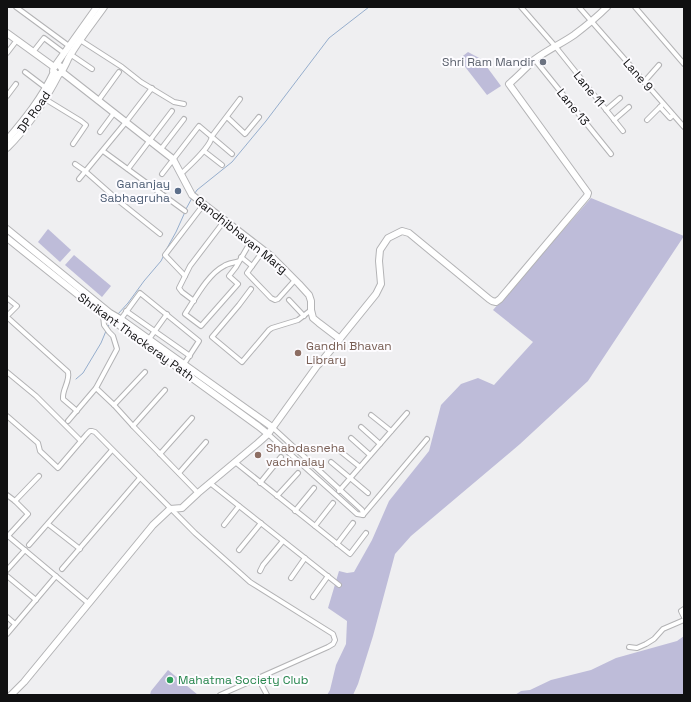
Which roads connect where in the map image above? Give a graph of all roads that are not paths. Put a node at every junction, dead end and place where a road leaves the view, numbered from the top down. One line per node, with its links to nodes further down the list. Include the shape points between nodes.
1 (16, 7): 12 (street)
2 (97, 7): 12 (street, DP Road)
3 (104, 7): 11 (street, DP Road)
4 (521, 7): 13 (street, Lane 11)
5 (579, 7): 8 (street, Lane 9)
6 (608, 7): 8 (street)
7 (634, 7): 18 (street)
8 (592, 22): 13 (street); 24 (street, Lane 9)
9 (7, 33): 10 (street, Gandhibhavan Marg)
10 (17, 40): 14 (street, Gandhibhavan Marg); 15 (street)
11 (80, 40): 16 (street, DP Road); 27 (street)
12 (69, 46): 16 (street, DP Road)
13 (555, 46): 17 (street); 36 (street, Lane 11)
14 (34, 52): 16 (street, via 44,38); 21 (street, Gandhibhavan Marg)
15 (7, 53)
16 (67, 54): 20 (street); 21 (street, DP Road)
17 (535, 60): 56 (street, Lane 13); 90 (street, via 509,84 587,191 587,196 496,302 488,299 409,233 402,231 388,238 380,250 378,261 381,284)
18 (684, 64)
19 (659, 65): 24 (street)
20 (92, 69)
21 (58, 70): 26 (street, DP Road); 30 (street, DP Road); 32 (street, Gandhibhavan Marg)
22 (25, 72): 26 (street)
23 (119, 72): 32 (street)
24 (644, 82): 34 (street, Lane 9)
25 (16, 84): 28 (street)
26 (46, 88): 50 (street, DP Road)
27 (152, 88): 33 (street, via 174,102); 44 (street)
28 (7, 96)
29 (620, 98): 36 (street)
30 (45, 99): 50 (street, DP Road, via 32,119); 51 (street, via 86,125)
31 (240, 99): 39 (street)
32 (98, 101): 38 (street, Gandhibhavan Marg)
33 (184, 104)
34 (662, 105): 43 (street); 45 (street, Lane 9)
35 (629, 107): 42 (street)
36 (606, 110): 42 (street, Lane 11)
37 (172, 111): 49 (street)
38 (114, 113): 44 (street, Gandhibhavan Marg); 46 (street)
39 (226, 117): 40 (street, via 245,134); 48 (street)
40 (259, 117)
41 (184, 119): 52 (street)
42 (614, 120): 47 (street, Lane 11)
43 (647, 120)
44 (126, 122): 49 (street, Gandhibhavan Marg); 53 (street)
45 (684, 128)
46 (100, 132)
47 (623, 132)
48 (212, 136): 54 (street); 55 (street); 57 (street, via 199,126)
49 (150, 140): 52 (street, Gandhibhavan Marg); 60 (street)
50 (8, 144)
51 (73, 144)
52 (161, 149): 57 (street, Gandhibhavan Marg)
53 (103, 151): 60 (street); 61 (street)
54 (204, 151): 59 (street); 63 (street)
55 (232, 154)
56 (611, 154)
57 (173, 159): 62 (street); 63 (street, Gandhibhavan Marg)
58 (74, 164): 61 (street)
59 (222, 165)
60 (128, 169): 66 (street)
61 (85, 171): 64 (street); 69 (street)
62 (162, 174)
63 (181, 174): 65 (street, Gandhibhavan Marg, via 193,196)
64 (79, 179)
65 (204, 204): 67 (street, Gandhibhavan Marg); 75 (street, via 165,255)
66 (185, 211)
67 (225, 220): 71 (street, Gandhibhavan Marg); 75 (street)
68 (7, 229): 84 (street, Shrikant Thackeray Path)
69 (160, 234)
70 (7, 238): 84 (street, Shrikant Thackeray Path)
71 (251, 241): 72 (street, Gandhibhavan Marg); 73 (street)
72 (263, 251): 74 (street); 76 (street, Gandhibhavan Marg)
73 (240, 259): 74 (street); 80 (street, via 224,266 209,279); 80 (street, via 229,276 238,284 201,326 185,314)
74 (252, 266): 76 (street, via 247,273 275,300)
75 (185, 276): 80 (street, via 179,288)
76 (295, 280): 81 (street, Gandhibhavan Marg, via 309,295)
77 (251, 289): 85 (street, via 212,337 242,362 269,330)
78 (7, 298): 86 (street, via 17,306)
79 (289, 300): 85 (street)
80 (194, 301)
81 (311, 310): 85 (street); 90 (street, Gandhibhavan Marg, via 317,322)
82 (126, 311): 83 (street, via 140,293); 87 (street); 88 (street)
83 (167, 314): 88 (street); 91 (street, via 199,341)
84 (107, 316): 87 (street, Shrikant Thackeray Path); 95 (street, via 104,325 113,336 117,349)
85 (304, 316)
86 (7, 317): 98 (street, via 68,372 69,378 62,394 63,399)
87 (118, 320): 89 (street, Shrikant Thackeray Path); 108 (street, Shrikant Thackeray Path)
88 (155, 332): 89 (street); 91 (street)
89 (149, 339): 92 (street, Shrikant Thackeray Path)
90 (340, 339): 104 (street)
91 (190, 356): 92 (street)
92 (184, 364): 104 (street, Shrikant Thackeray Path)
93 (7, 372): 111 (street, via 36,396)
94 (145, 372): 97 (street)
95 (96, 388): 97 (street); 98 (street)
96 (165, 390): 105 (street)
97 (114, 405): 105 (street)
98 (77, 411): 103 (street)
99 (407, 413): 107 (street)
100 (372, 415): 107 (street)
101 (7, 416): 111 (street, via 38,443 40,452 58,468)
102 (192, 418): 117 (street)
103 (68, 421)
104 (270, 425): 108 (street); 115 (street)
105 (132, 426): 117 (street)
106 (361, 427): 113 (street)
107 (392, 431): 113 (street)
108 (268, 434): 118 (street); 121 (street)
109 (351, 438): 119 (street)
110 (427, 439): 143 (street)
111 (81, 441): 114 (street, via 92,431)
112 (206, 442): 125 (street)
113 (380, 444): 119 (street)
114 (112, 450): 127 (street); 145 (street)
115 (297, 450): 118 (street); 132 (street)
116 (340, 450): 123 (street)
117 (160, 454): 125 (street)
118 (292, 456): 136 (street)
119 (370, 456): 123 (street)
120 (281, 457): 130 (street)
121 (235, 462): 129 (street); 130 (street)
122 (331, 462): 128 (street)
123 (360, 468): 128 (street)
124 (298, 472): 137 (street)
125 (178, 473): 133 (street)
126 (39, 476): 138 (street)
127 (140, 478): 141 (street); 154 (street)
128 (351, 478): 132 (street); 134 (street)
129 (210, 483): 133 (street); 140 (street)
130 (260, 483): 137 (street)
131 (314, 488): 142 (street)
132 (340, 491): 136 (street); 143 (street, via 362,510)
133 (198, 493): 141 (street, via 182,508)
134 (368, 493)
135 (7, 495): 138 (street)
136 (336, 495): 143 (street, via 357,514)
137 (277, 496): 142 (street)
138 (15, 501): 150 (street, via 28,514)
139 (333, 503): 148 (street)
140 (239, 506): 146 (street); 147 (street)
141 (170, 509): 168 (street, via 153,525); 176 (street, via 250,582 332,634 335,640 328,647)
142 (295, 511): 148 (street)
143 (363, 514)
144 (354, 523): 152 (street)
145 (48, 524): 153 (street); 154 (street)
146 (261, 524): 151 (street); 156 (street)
147 (224, 525)
148 (315, 526): 152 (street)
149 (366, 533): 152 (street, via 350,554)
150 (8, 537): 155 (street)
151 (283, 541): 157 (street); 160 (street)
152 (337, 544)
153 (29, 545)
154 (80, 549): 158 (street)
155 (25, 550): 159 (street); 162 (street)
156 (239, 550)
157 (305, 558): 163 (street); 164 (street)
158 (62, 569)
159 (7, 570)
160 (260, 571)
161 (7, 576): 167 (street)
162 (56, 576): 167 (street); 168 (street)
163 (328, 576): 165 (street); 166 (street)
164 (291, 578)
165 (339, 585)
166 (312, 597)
167 (36, 600): 173 (street)
168 (88, 603): 177 (street)
169 (684, 609): 171 (street, via 681,611)
170 (7, 617): 173 (street)
171 (684, 617)
172 (684, 620): 175 (street, via 663,629 646,644 637,648)
173 (15, 624): 174 (street)
174 (7, 634)
175 (630, 647)
176 (258, 678): 178 (street); 179 (street)
177 (11, 695)
178 (220, 695)
179 (267, 695)

